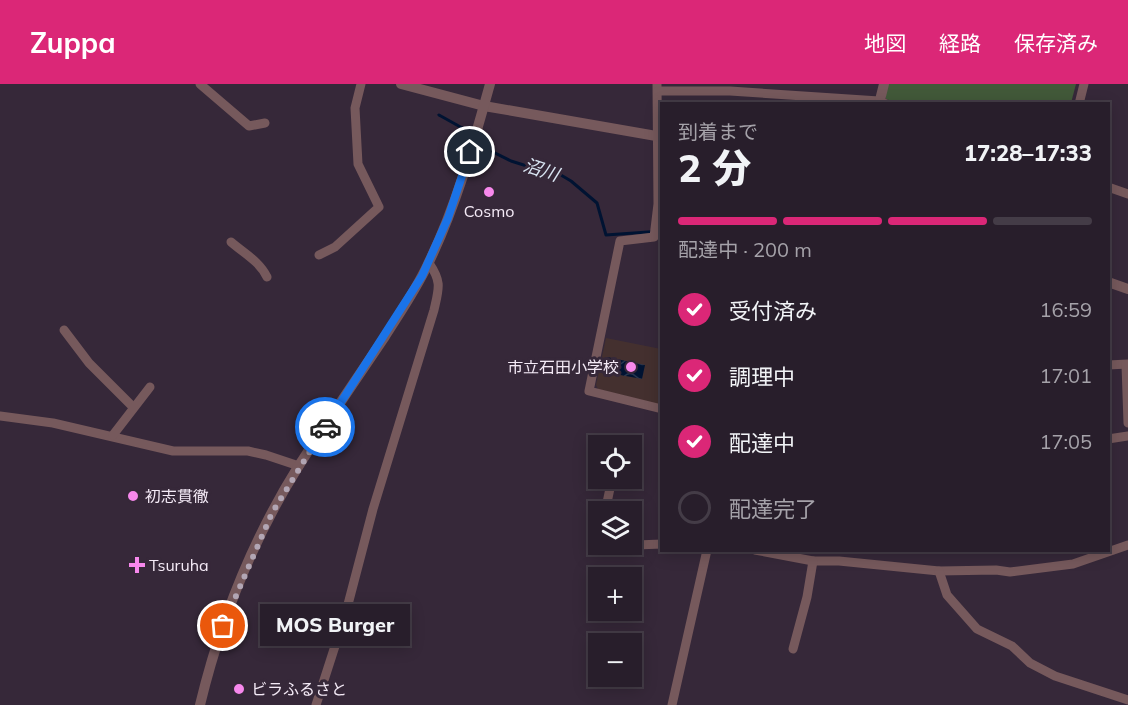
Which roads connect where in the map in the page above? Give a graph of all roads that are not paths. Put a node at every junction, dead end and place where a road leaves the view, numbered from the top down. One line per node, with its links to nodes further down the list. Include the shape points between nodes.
1 (200, 84): 12 (street, via 249,126)
2 (361, 84): 17 (street, via 355,108 358,164 380,207 335,247)
3 (401, 84): 11 (street)
4 (490, 84): 11 (street)
5 (884, 84): 9 (street)
6 (1084, 84): 10 (street)
7 (658, 88): 8 (street); 13 (street)
8 (868, 102)
9 (881, 102)
10 (1080, 102)
11 (484, 106): 13 (street); 18 (street, via 448,218)
12 (265, 123)
13 (660, 137): 27 (street, via 654,237 620,241 589,392)
14 (1110, 188): 15 (street)
15 (1128, 194)
16 (231, 242): 19 (street, via 253,258)
17 (319, 255)
18 (429, 263): 33 (street); 46 (street, via 439,286 434,310)
19 (267, 277)
20 (1110, 283): 21 (street)
21 (1128, 289)
22 (63, 330): 26 (street)
23 (1127, 364): 24 (street); 29 (street)
24 (1110, 365)
25 (150, 387): 26 (street)
26 (133, 407): 30 (street)
27 (660, 409)
28 (0, 416): 30 (street)
29 (1128, 423)
30 (113, 435): 33 (street, via 173,451 257,453)
31 (1128, 436): 32 (street)
32 (1110, 439)
33 (299, 466): 45 (street, via 246,570 223,626)
34 (660, 544): 35 (street)
35 (642, 545)
36 (1128, 545): 37 (street)
37 (1110, 551)
38 (707, 552): 47 (street)
39 (766, 552): 41 (street)
40 (1108, 552): 42 (street, via 1043,569)
41 (813, 561): 42 (street); 43 (street)
42 (939, 570): 44 (street, via 948,595 977,629 1012,646 1030,663 1055,676)
43 (793, 649)
44 (1128, 700)
45 (200, 705)
46 (316, 705)
47 (672, 705)

